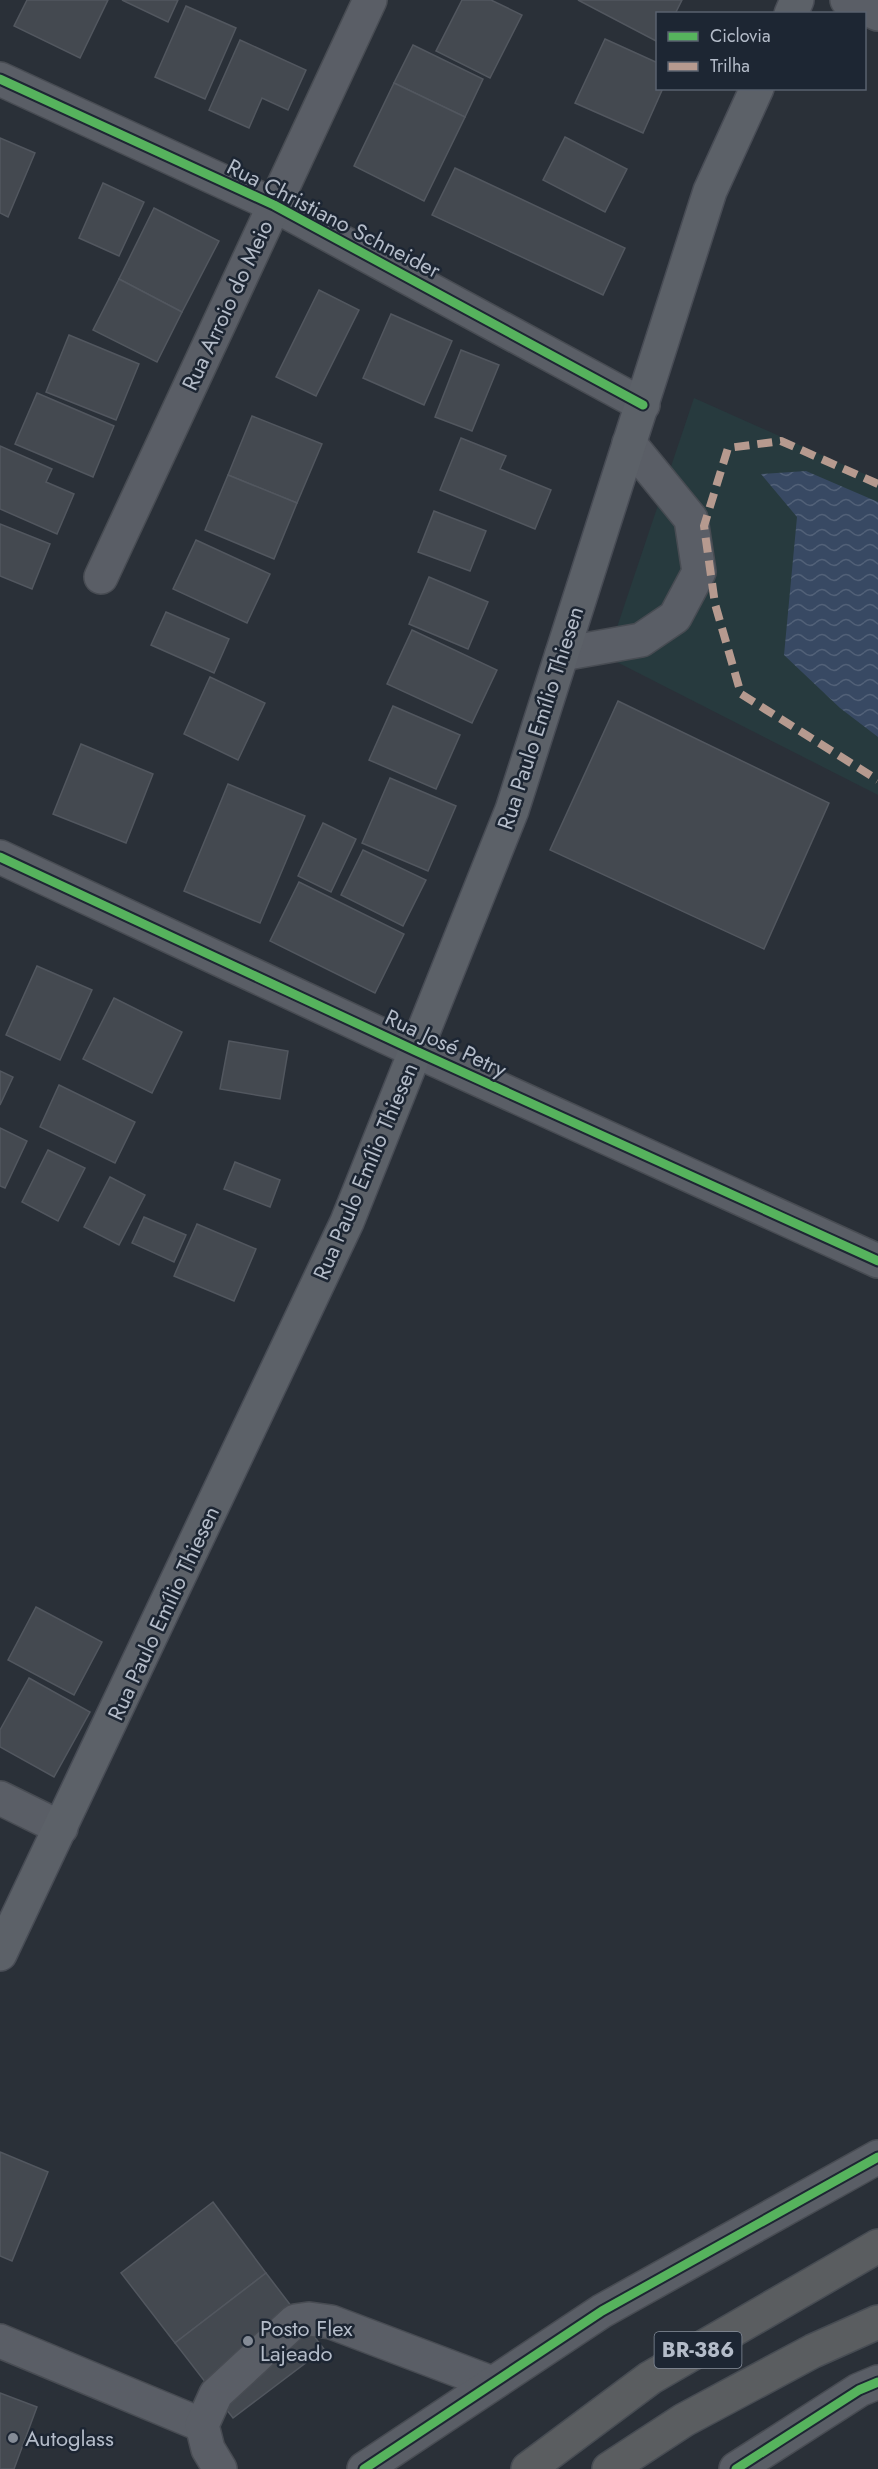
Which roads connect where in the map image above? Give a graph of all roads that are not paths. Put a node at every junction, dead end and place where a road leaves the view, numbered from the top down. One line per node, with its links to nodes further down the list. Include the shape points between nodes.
1 (370, 0): 6 (street, Rua Arroio do Meio)
2 (847, 0): 3 (street)
3 (878, 14)
4 (0, 79): 6 (street, Rua Christiano Schneider)
5 (756, 90): 7 (main road, Rua Paulo Emílio Thiesen, via 710,191)
6 (274, 205): 7 (street, Rua Christiano Schneider); 9 (street, Rua Arroio do Meio)
7 (643, 405): 8 (main road, Rua Paulo Emílio Thiesen)
8 (629, 443): 10 (main road, Rua Paulo Emílio Thiesen); 10 (street, via 691,519 699,572 675,617 641,640)
9 (101, 577)
10 (562, 654): 12 (main road, Rua Paulo Emílio Thiesen, via 512,810)
11 (0, 857): 12 (street, Rua José Petry)
12 (416, 1051): 13 (street, Rua José Petry); 15 (main road, Rua Paulo Emílio Thiesen, via 347,1222)
13 (878, 1262)
14 (0, 1798): 15 (street)
15 (61, 1828): 16 (main road, Rua Paulo Emílio Thiesen)
16 (0, 1954)
17 (878, 2157): 22 (street, via 602,2311)
18 (878, 2246): 26 (highway, BR-386, via 650,2378)
19 (878, 2322): 27 (highway, BR-386, via 813,2351 694,2414)
20 (0, 2341): 23 (street)
21 (878, 2382): 28 (street, via 859,2390)
22 (492, 2383): 23 (street, via 331,2322 295,2321 216,2394); 25 (street)
23 (202, 2425): 24 (street, via 208,2449)
24 (220, 2469)
25 (364, 2469)
26 (528, 2469)
27 (609, 2469)
28 (736, 2469)

